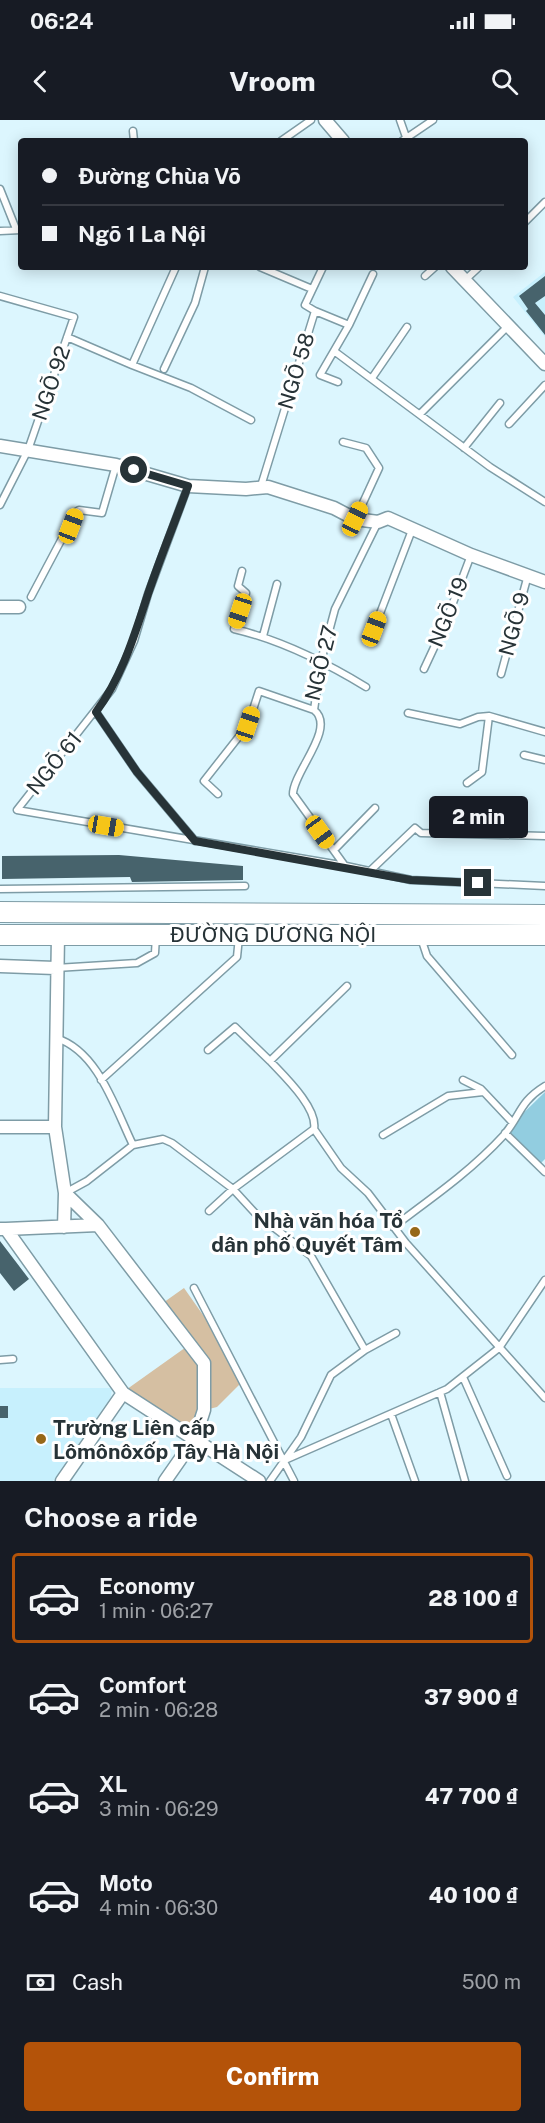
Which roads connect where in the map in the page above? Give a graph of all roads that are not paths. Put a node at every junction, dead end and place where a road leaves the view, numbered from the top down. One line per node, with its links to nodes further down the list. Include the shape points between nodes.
1 (311, 120): 7 (lane)
2 (325, 120): 8 (street)
3 (400, 120): 9 (lane)
4 (433, 120): 10 (lane)
5 (133, 131): 6 (lane)
6 (134, 138)
7 (285, 138)
8 (340, 138)
9 (404, 138)
10 (406, 138)
11 (0, 189): 14 (lane)
12 (545, 202): 13 (lane)
13 (528, 217)
14 (18, 228)
15 (18, 230): 16 (lane)
16 (0, 231)
17 (175, 270): 36 (lane)
18 (204, 270): 37 (lane, via 195,303)
19 (267, 270): 27 (lane)
20 (322, 270): 27 (lane)
21 (432, 270): 25 (lane)
22 (455, 270): 26 (street)
23 (476, 270): 26 (lane)
24 (373, 274): 30 (lane)
25 (425, 276)
26 (465, 280): 31 (street)
27 (312, 289): 29 (lane, via 305,305)
28 (0, 296): 33 (lane, NGÕ 92, via 74,317)
29 (315, 311): 30 (lane, NGÕ 58); 51 (lane, NGÕ 58)
30 (349, 325): 34 (lane)
31 (508, 326): 35 (street); 42 (lane)
32 (407, 327): 38 (lane)
33 (67, 337): 36 (lane); 48 (lane, NGÕ 92)
34 (334, 351): 38 (lane); 39 (lane, via 320,375)
35 (545, 364)
36 (132, 365): 43 (lane, via 191,388)
37 (164, 369)
38 (372, 378): 42 (lane)
39 (338, 382)
40 (545, 385): 44 (lane)
41 (500, 403): 47 (lane)
42 (420, 414): 47 (lane)
43 (251, 420)
44 (509, 424)
45 (344, 442): 54 (lane, via 366,448 379,468)
46 (0, 446): 48 (street)
47 (464, 448): 52 (lane)
48 (28, 450): 49 (street); 53 (lane, NGÕ 92)
49 (116, 465): 50 (street); 62 (lane, via 102,513 76,512)
50 (188, 486): 51 (street); 72 (lane, NGÕ 61, via 134,641 112,689)
51 (261, 486): 54 (street, via 334,508)
52 (545, 502)
53 (0, 505)
54 (355, 519): 55 (street)
55 (378, 522): 56 (street, via 388,518); 67 (lane, NGÕ 27, via 335,609)
56 (412, 530): 57 (street); 65 (lane)
57 (471, 555): 59 (street); 68 (lane, NGÕ 19)
58 (242, 571): 66 (lane, via 238,586 246,593 234,629)
59 (528, 574): 60 (street); 69 (lane, NGÕ 9)
60 (545, 582)
61 (277, 584): 66 (lane)
62 (31, 597)
63 (0, 607): 64 (street)
64 (19, 607)
65 (374, 629)
66 (263, 636): 67 (lane)
67 (321, 661): 70 (lane); 71 (lane, NGÕ 27)
68 (424, 669)
69 (501, 674)
70 (366, 687)
71 (314, 710): 79 (lane, NGÕ 27, via 259,691 248,724 204,781); 83 (lane, via 321,720 320,731 293,794)
72 (96, 712): 82 (lane, via 137,772); 82 (lane, NGÕ 61, via 17,810)
73 (408, 713): 74 (lane, via 459,724)
74 (489, 716): 75 (lane); 78 (lane, via 482,772)
75 (545, 732)
76 (524, 755): 77 (lane)
77 (545, 760)
78 (467, 783)
79 (218, 794)
80 (375, 808): 83 (lane)
81 (545, 836): 85 (lane, via 421,833 415,828)
82 (195, 841): 84 (lane)
83 (334, 850): 84 (lane)
84 (346, 866): 85 (lane)
85 (370, 871): 87 (lane, via 411,880)
86 (245, 886): 88 (lane)
87 (545, 886)
88 (0, 889)
89 (0, 912): 90 (main road, ĐƯỜNG DƯƠNG NỘI)
90 (545, 915)
91 (239, 934): 92 (main road, ĐƯỜNG DƯƠNG NỘI); 95 (main road, ĐƯỜNG DƯƠNG NỘI); 104 (lane, via 237,957)
92 (420, 934): 96 (main road, ĐƯỜNG DƯƠNG NỘI); 102 (lane, via 427,957)
93 (0, 935): 94 (main road, ĐƯỜNG DƯƠNG NỘI)
94 (58, 935): 95 (main road, ĐƯỜNG DƯƠNG NỘI); 98 (street)
95 (156, 935): 98 (lane, via 155,953 137,963)
96 (545, 935)
97 (0, 966): 98 (street)
98 (56, 968): 100 (street)
99 (347, 986): 103 (lane)
100 (55, 1038): 104 (lane, via 72,1042); 110 (street)
101 (208, 1050): 103 (lane, via 235,1027)
102 (512, 1055)
103 (270, 1061): 111 (lane, via 309,1108)
104 (101, 1080): 114 (lane)
105 (463, 1080): 107 (lane)
106 (545, 1086): 108 (lane, via 526,1100)
107 (483, 1092): 108 (lane); 113 (lane, via 448,1096)
108 (512, 1122): 112 (lane)
109 (0, 1127): 110 (street)
110 (55, 1127): 117 (street)
111 (314, 1129): 116 (lane); 121 (lane, via 341,1168 362,1185)
112 (505, 1133): 115 (lane); 121 (lane, via 465,1173)
113 (382, 1135)
114 (134, 1145): 116 (lane, via 162,1139 172,1143); 117 (lane, via 87,1181)
115 (545, 1172)
116 (233, 1189): 118 (lane); 127 (lane, via 255,1213 311,1256)
117 (64, 1193): 119 (street); 120 (street)
118 (209, 1211)
119 (98, 1225): 120 (street); 136 (street, via 204,1363 204,1410)
120 (64, 1227): 122 (street)
121 (393, 1227): 126 (lane)
122 (3, 1229): 132 (street)
123 (545, 1280): 126 (lane)
124 (194, 1288): 138 (lane)
125 (396, 1333): 127 (lane)
126 (499, 1348): 130 (lane); 133 (lane)
127 (364, 1350): 138 (lane, via 331,1375 301,1437)
128 (13, 1359): 129 (lane)
129 (0, 1360)
130 (464, 1377): 131 (lane); 139 (lane)
131 (440, 1392): 134 (lane); 146 (lane)
132 (123, 1393): 135 (street); 140 (street)
133 (545, 1398)
134 (391, 1414): 138 (lane); 145 (lane)
135 (179, 1429): 136 (street); 137 (street)
136 (195, 1438): 137 (street); 142 (street)
137 (184, 1455): 141 (street)
138 (285, 1460): 143 (lane); 144 (lane)
139 (507, 1476)
140 (62, 1481)
141 (165, 1481)
142 (259, 1481)
143 (270, 1481)
144 (294, 1481)
145 (415, 1481)
146 (465, 1481)

